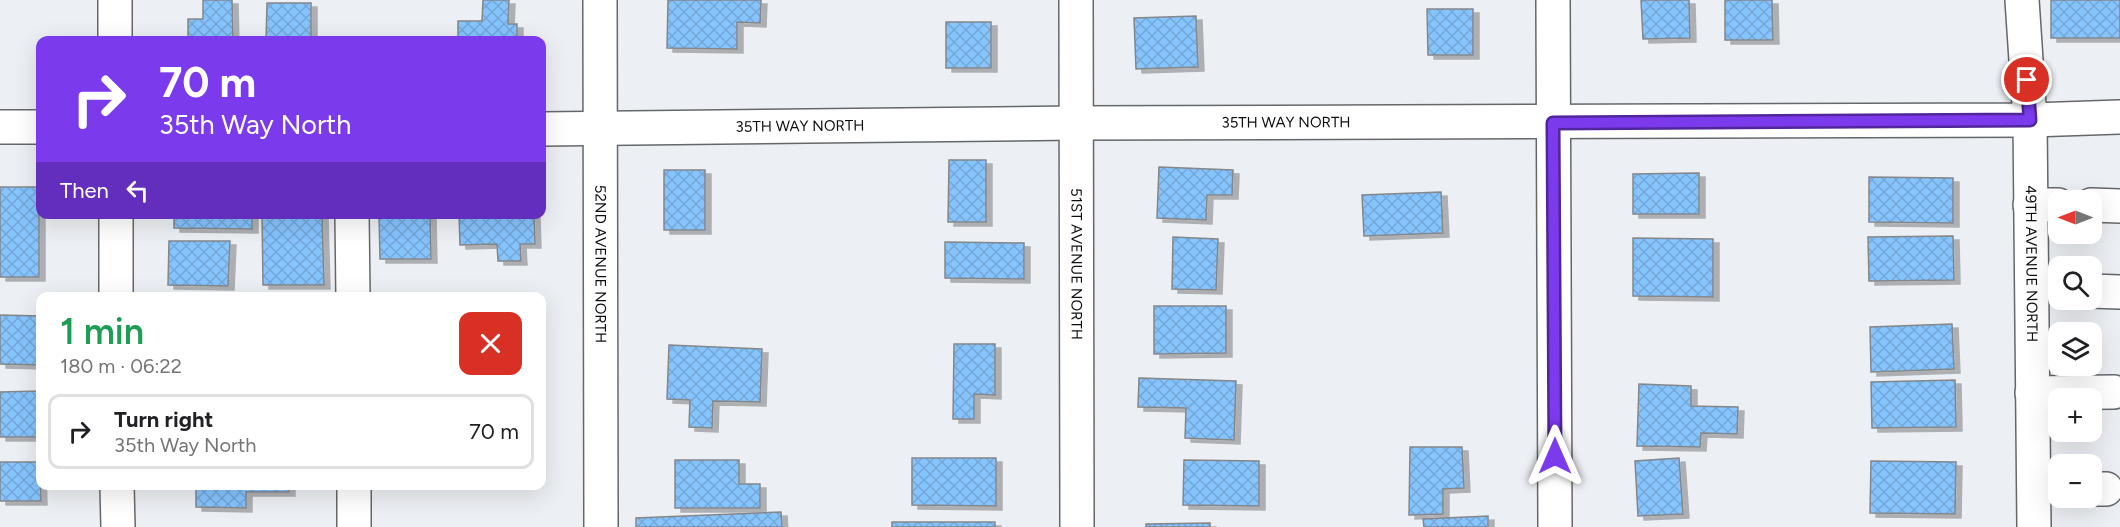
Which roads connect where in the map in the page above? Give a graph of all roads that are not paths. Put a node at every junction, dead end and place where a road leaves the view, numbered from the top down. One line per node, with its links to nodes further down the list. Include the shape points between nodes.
1 (115, 0): 6 (street)
2 (600, 0): 14 (street, 52ND AVENUE NORTH)
3 (1076, 0): 9 (street, 51ST AVENUE NORTH)
4 (1553, 0): 10 (street)
5 (2022, 0): 8 (street, 49TH AVENUE NORTH)
6 (115, 36)
7 (2119, 117): 8 (street, 35TH WAY NORTH)
8 (2030, 120): 10 (street, 35TH WAY NORTH); 15 (street, 49TH AVENUE NORTH)
9 (1076, 123): 10 (street, 35TH WAY NORTH); 14 (street, 35TH WAY NORTH); 33 (street, 51ST AVENUE NORTH)
10 (1553, 123): 34 (street)
11 (0, 127): 12 (street)
12 (36, 127)
13 (546, 129): 14 (street, 35TH WAY NORTH)
14 (601, 129): 32 (street, 52ND AVENUE NORTH)
15 (2044, 205): 20 (street, 49TH AVENUE NORTH)
16 (2102, 206): 17 (street)
17 (2120, 206)
18 (116, 219): 22 (street)
19 (352, 219): 23 (street)
20 (2045, 290): 26 (street, 49TH AVENUE NORTH)
21 (2102, 291): 24 (street)
22 (116, 292)
23 (353, 292)
24 (2120, 292)
25 (2114, 392): 26 (street)
26 (2032, 393): 27 (street, 49TH AVENUE NORTH)
27 (2046, 488): 35 (street, 49TH AVENUE NORTH)
28 (117, 490): 30 (street)
29 (354, 490): 31 (street)
30 (118, 527)
31 (354, 527)
32 (601, 527)
33 (1077, 527)
34 (1555, 527)
35 (2034, 527)

